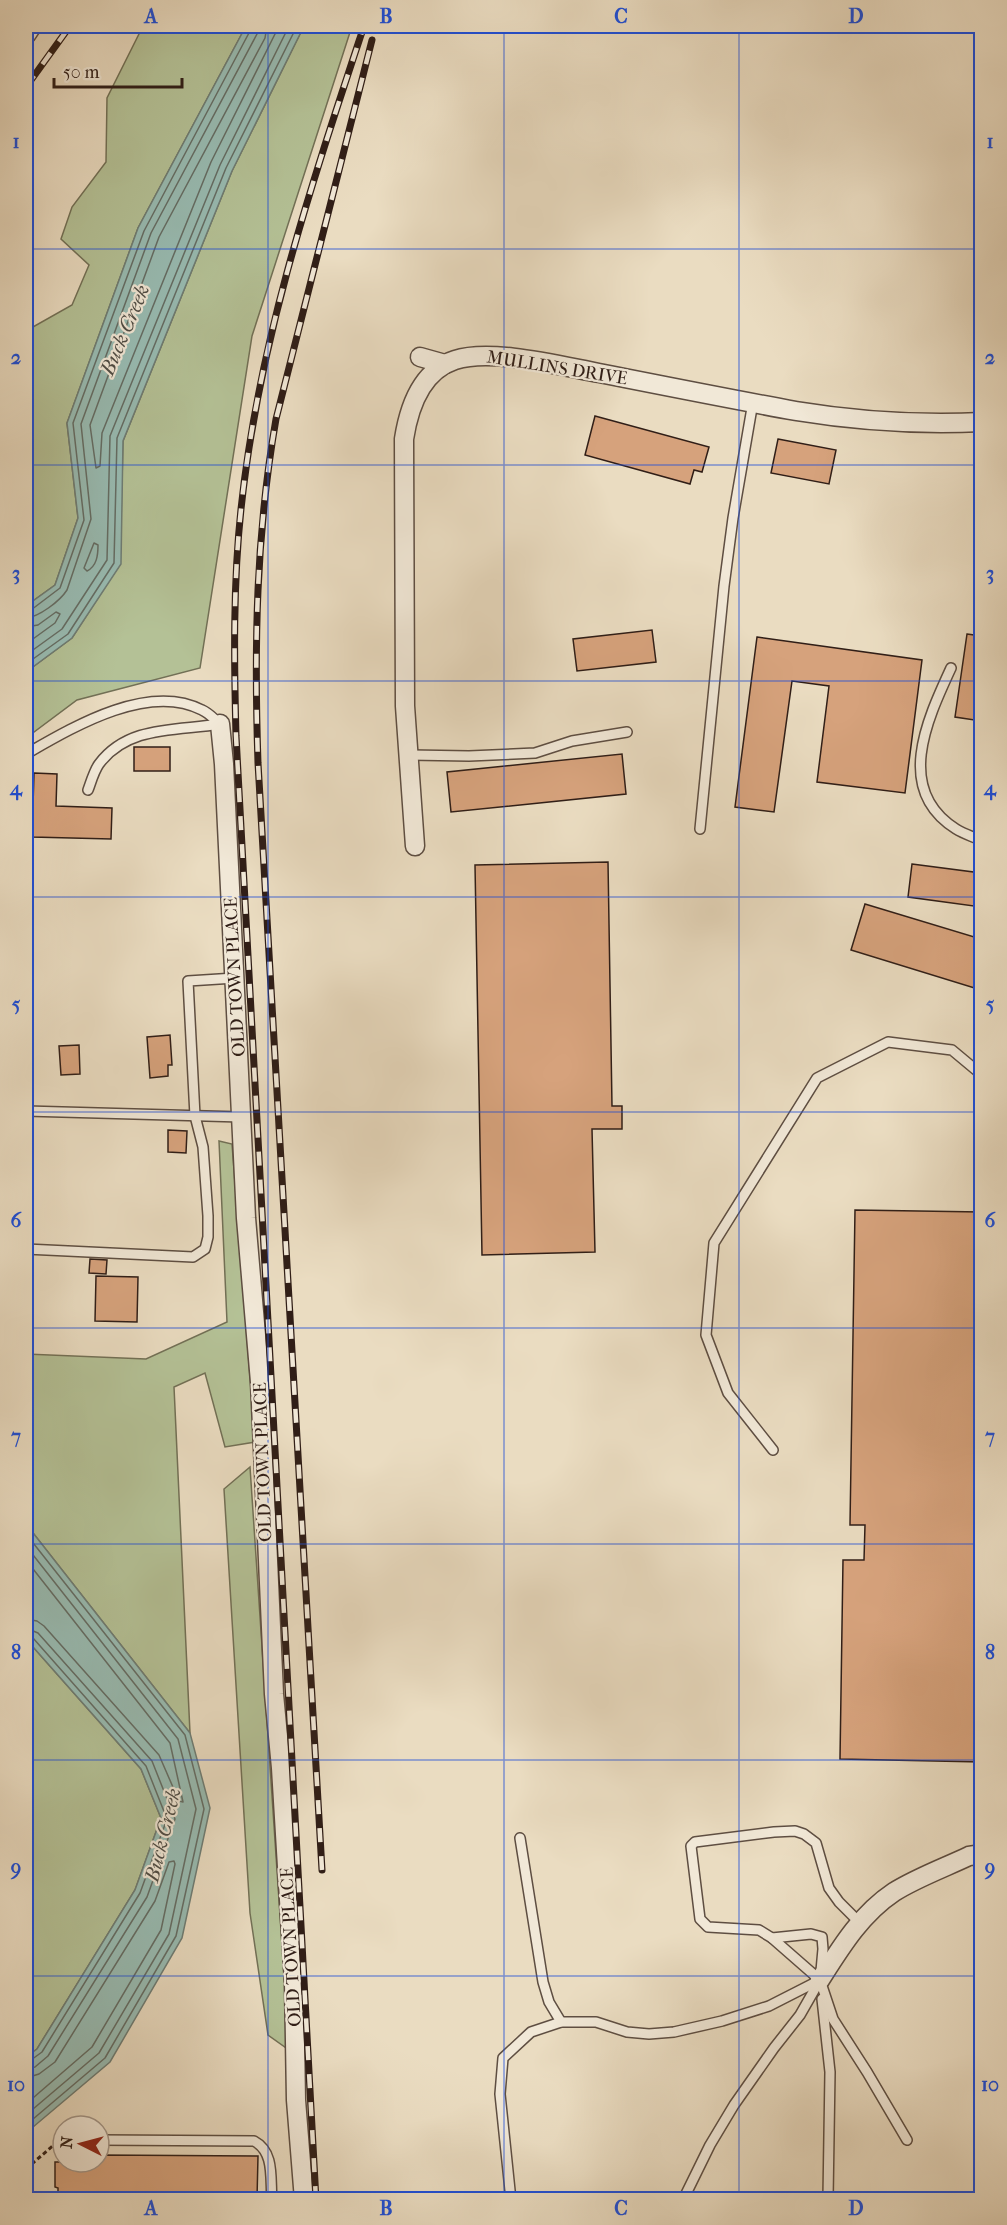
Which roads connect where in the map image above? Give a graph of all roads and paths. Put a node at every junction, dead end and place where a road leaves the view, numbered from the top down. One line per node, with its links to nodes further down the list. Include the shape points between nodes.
1 (32, 26): 2 (street)
2 (26, 35)
3 (420, 357): 4 (street)
4 (445, 364): 5 (street, MULLINS DRIVE, via 458,359 500,357); 11 (street, via 422,386 413,402 404,440 405,706)
5 (753, 402): 6 (street, MULLINS DRIVE, via 898,423); 13 (lane, via 724,586)
6 (981, 422)
7 (951, 668): 14 (lane, via 924,735 921,784 928,801 943,818)
8 (220, 724): 10 (lane, via 187,703 144,702 115,710); 12 (lane, via 147,732 125,741 99,764); 16 (street, OLD TOWN PLACE)
9 (627, 732): 11 (lane, via 572,741 536,753)
10 (26, 754)
11 (410, 755): 15 (street)
12 (88, 790)
13 (700, 830)
14 (981, 841)
15 (415, 846)
16 (234, 978): 19 (lane, via 188,981); 20 (street, OLD TOWN PLACE)
17 (981, 1075): 22 (lane, via 952,1050 888,1042 817,1078 714,1243 706,1335 728,1393)
18 (26, 1111): 19 (lane)
19 (195, 1116): 20 (lane); 21 (lane, via 203,1147 208,1216 207,1243 199,1254 193,1257)
20 (242, 1117): 35 (street, OLD TOWN PLACE)
21 (26, 1249)
22 (773, 1450)
23 (520, 1838): 28 (lane, via 543,1982)
24 (981, 1854): 25 (street, via 969,1856 895,1892)
25 (860, 1923): 26 (lane, via 830,1888 816,1843 804,1834 774,1832 695,1842 690,1851 703,1924 759,1930); 27 (street)
26 (772, 1938): 27 (lane); 27 (lane, via 811,1934 822,1937)
27 (820, 1980): 28 (lane, via 769,2006 674,2032 649,2034 596,2022); 30 (lane, via 832,2019); 33 (lane, via 830,2072); 37 (lane, via 800,2015 734,2105)
28 (561, 2022): 36 (lane, via 531,2032 503,2058 500,2094)
29 (111, 2140): 34 (lane, via 254,2141 266,2150)
30 (907, 2140)
31 (51, 2147): 32 (path)
32 (26, 2169)
33 (828, 2198)
34 (272, 2199)
35 (304, 2199)
36 (510, 2199)
37 (683, 2199)

